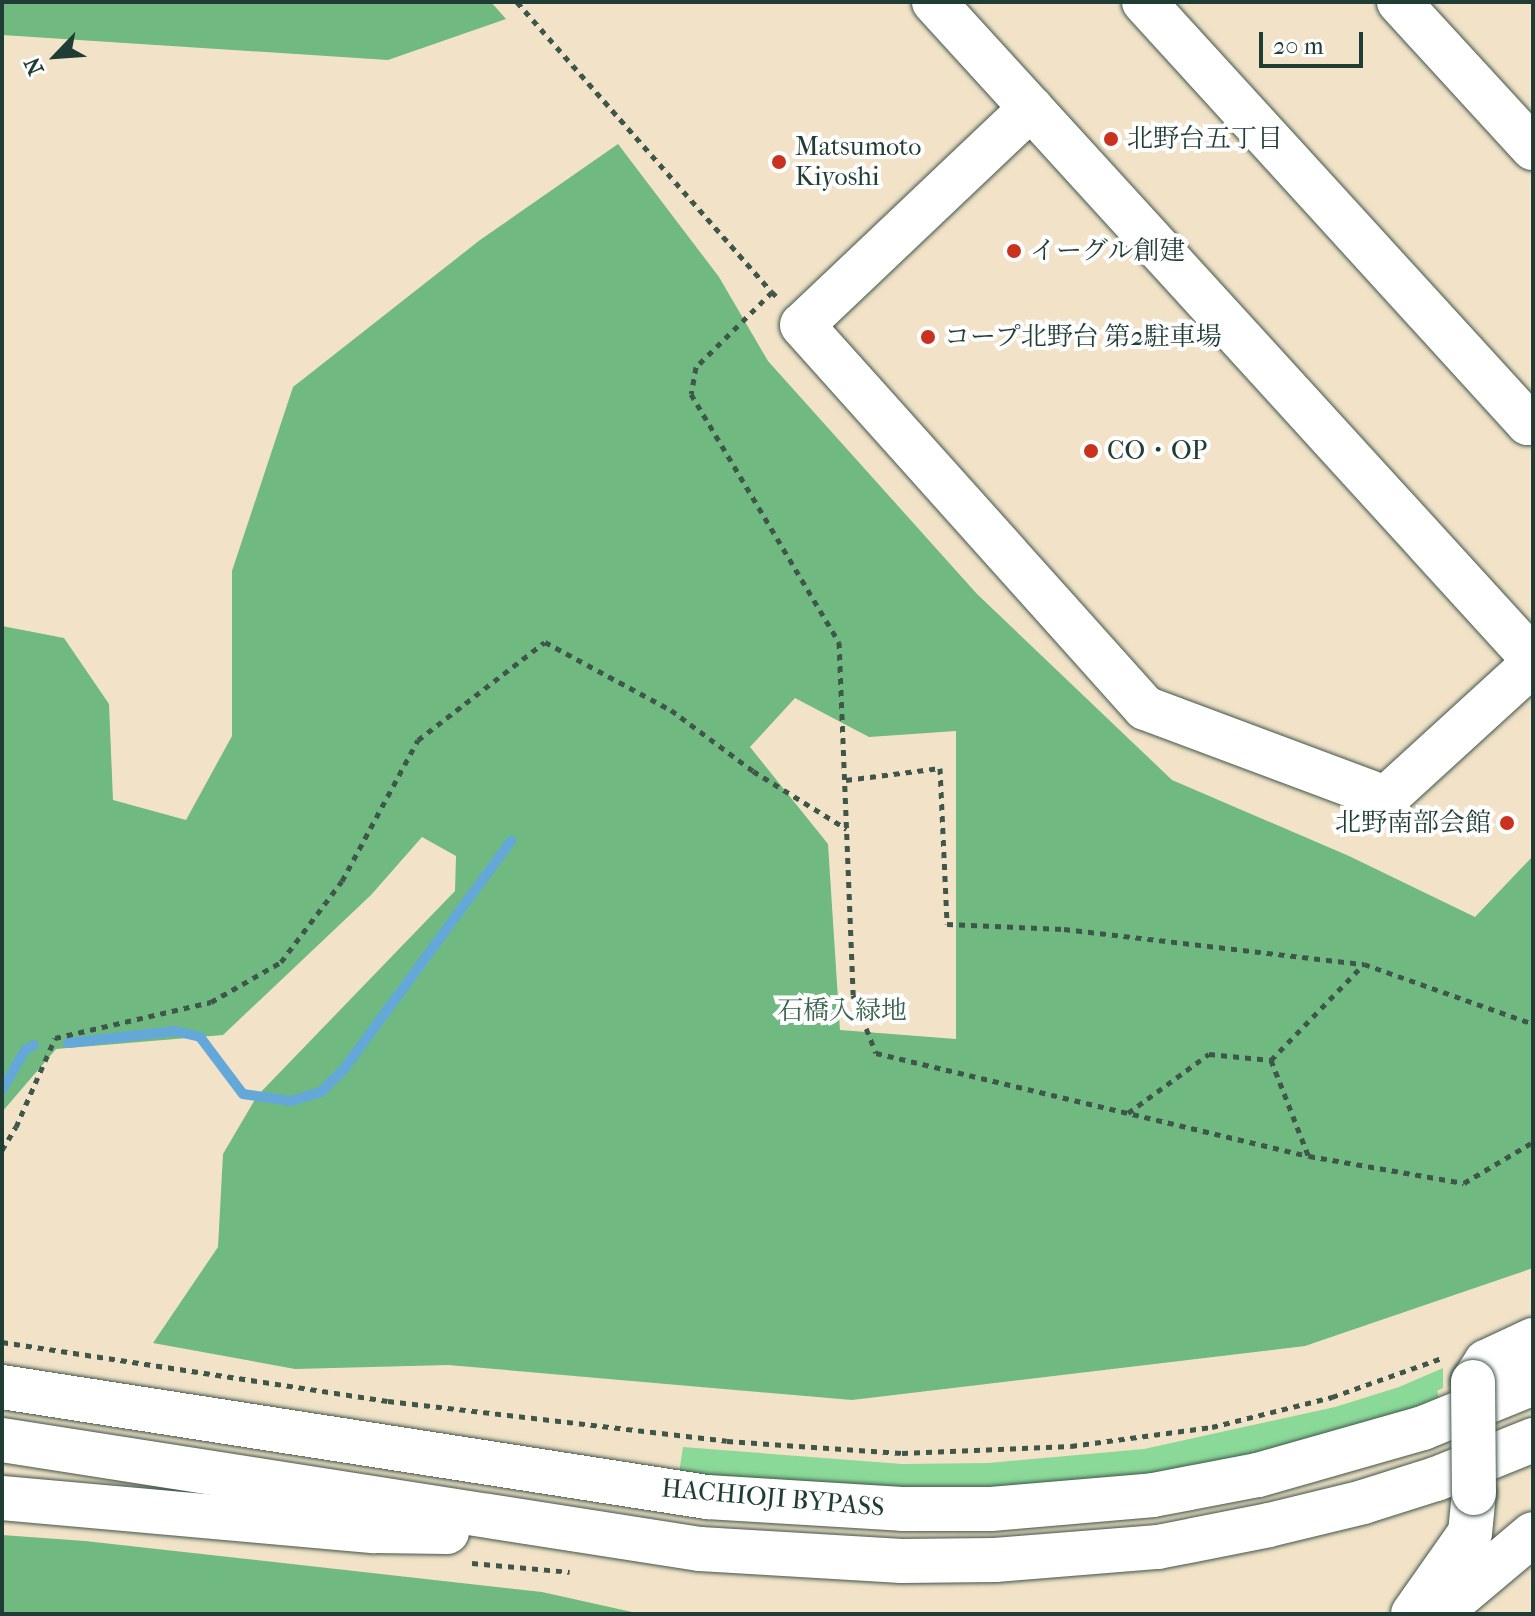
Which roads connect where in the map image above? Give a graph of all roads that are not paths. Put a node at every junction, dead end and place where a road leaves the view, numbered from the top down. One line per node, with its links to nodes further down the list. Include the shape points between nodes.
1 (934, 2): 4 (main road)
2 (1144, 2): 6 (main road, via 1528,423)
3 (1399, 2): 5 (main road)
4 (1031, 108): 7 (main road); 7 (main road, via 802,325 1145,708 1386,798)
5 (1533, 148)
6 (1533, 419)
7 (1533, 661)
8 (1533, 1340): 14 (main road, bridge, via 1462,1368)
9 (1533, 1383): 10 (main road, HACHIOJI BYPASS, via 1423,1428 1258,1475 1076,1504 961,1509 707,1497)
10 (2, 1387)
11 (2, 1440): 16 (main road, HACHIOJI BYPASS)
12 (1533, 1440): 16 (main road, HACHIOJI BYPASS, via 1363,1502 1172,1544 1081,1555 854,1559 700,1549)
13 (2, 1498): 16 (main road, via 375,1531)
14 (1472, 1513): 15 (main road); 17 (main road)
15 (1533, 1532): 18 (main road)
16 (606, 1534)
17 (1413, 1614)
18 (1438, 1614)

